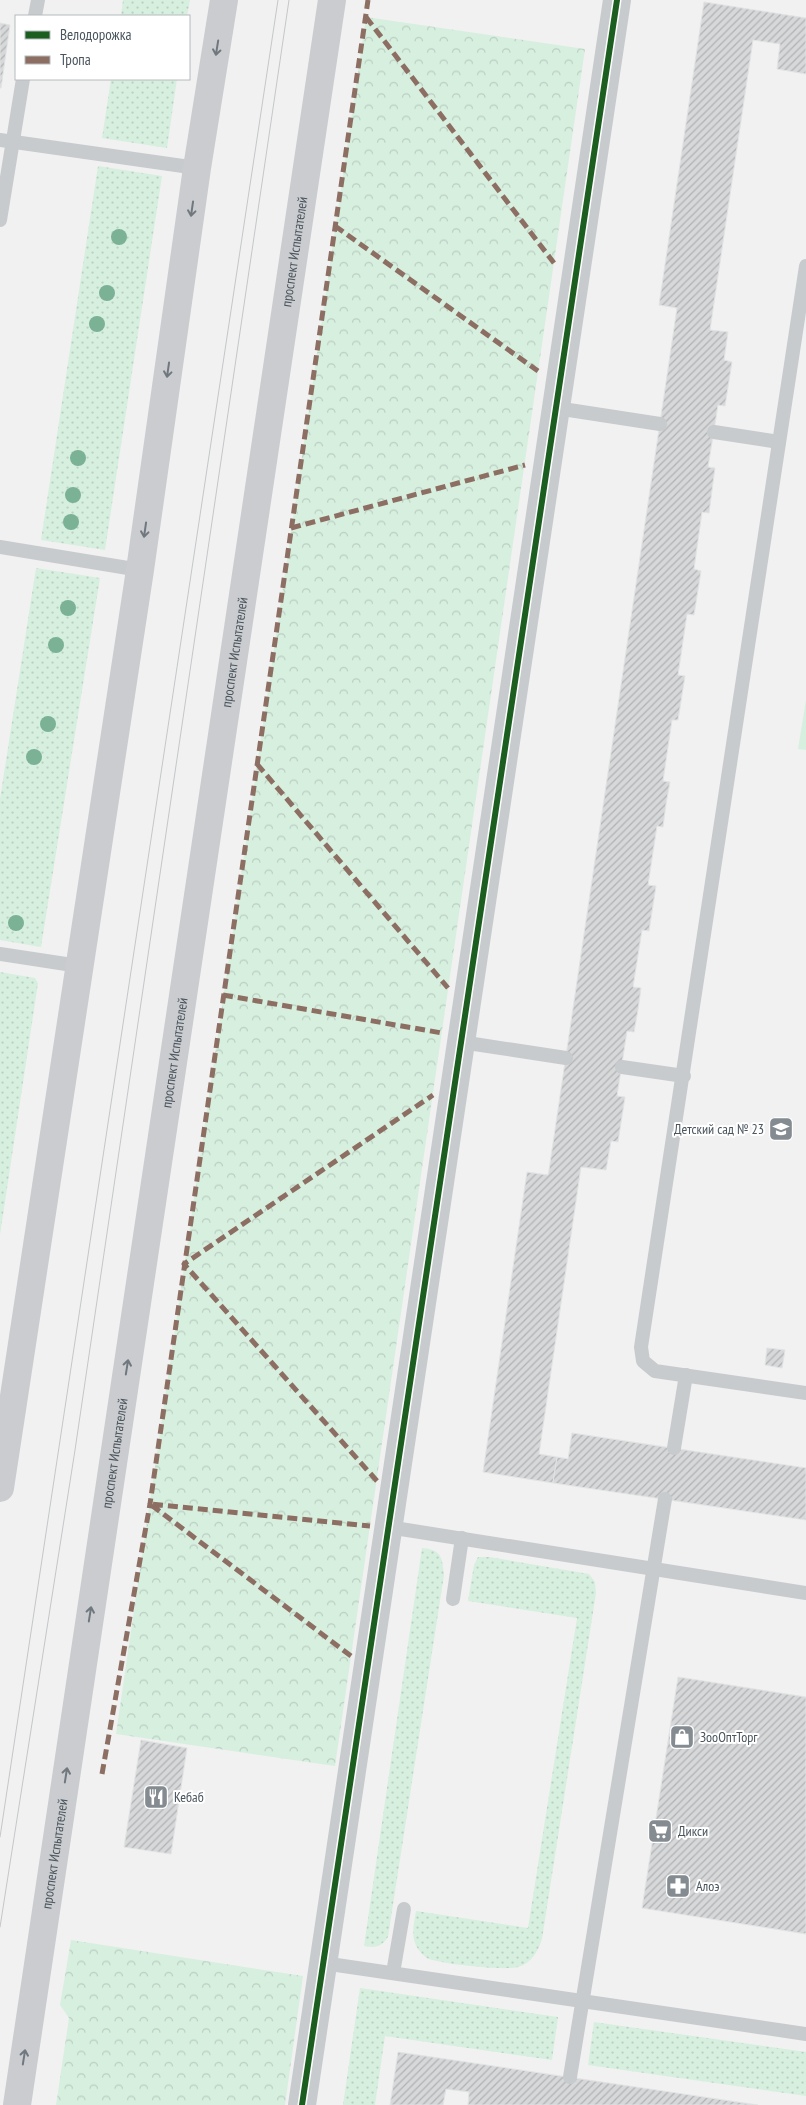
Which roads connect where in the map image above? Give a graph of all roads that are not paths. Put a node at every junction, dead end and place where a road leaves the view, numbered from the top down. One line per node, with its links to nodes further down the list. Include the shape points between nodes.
1 (38, 0): 5 (lane)
2 (224, 0): 8 (main road, one-way to 8)
3 (332, 0): 40 (main road, проспект Испытателей, one-way to 3)
4 (617, 0): 11 (street)
5 (35, 15)
6 (23, 80): 7 (lane)
7 (6, 141): 8 (lane); 9 (lane)
8 (197, 168): 16 (main road, one-way to 16)
9 (0, 220)
10 (806, 266): 14 (lane)
11 (556, 408): 12 (lane); 19 (street)
12 (660, 424)
13 (714, 432): 14 (lane)
14 (779, 442): 22 (lane)
15 (0, 548): 16 (lane)
16 (140, 570): 18 (main road)
17 (0, 954): 18 (lane)
18 (79, 966): 26 (main road)
19 (461, 1042): 20 (lane); 29 (street)
20 (566, 1058)
21 (622, 1067): 22 (lane)
22 (684, 1076): 23 (lane, via 641,1348 643,1361 655,1371)
23 (686, 1376): 24 (lane); 25 (lane)
24 (806, 1393)
25 (674, 1448)
26 (3, 1454): 27 (main road)
27 (0, 1488)
28 (665, 1500): 31 (lane)
29 (388, 1528): 30 (lane); 35 (street)
30 (462, 1538): 31 (lane); 33 (lane)
31 (653, 1570): 32 (lane); 37 (lane)
32 (806, 1593)
33 (453, 1598)
34 (404, 1909): 36 (lane)
35 (323, 1963): 36 (lane); 41 (street)
36 (393, 1973): 37 (lane)
37 (582, 2001): 38 (lane); 39 (lane)
38 (806, 2034)
39 (570, 2077)
40 (17, 2105)
41 (302, 2105)

